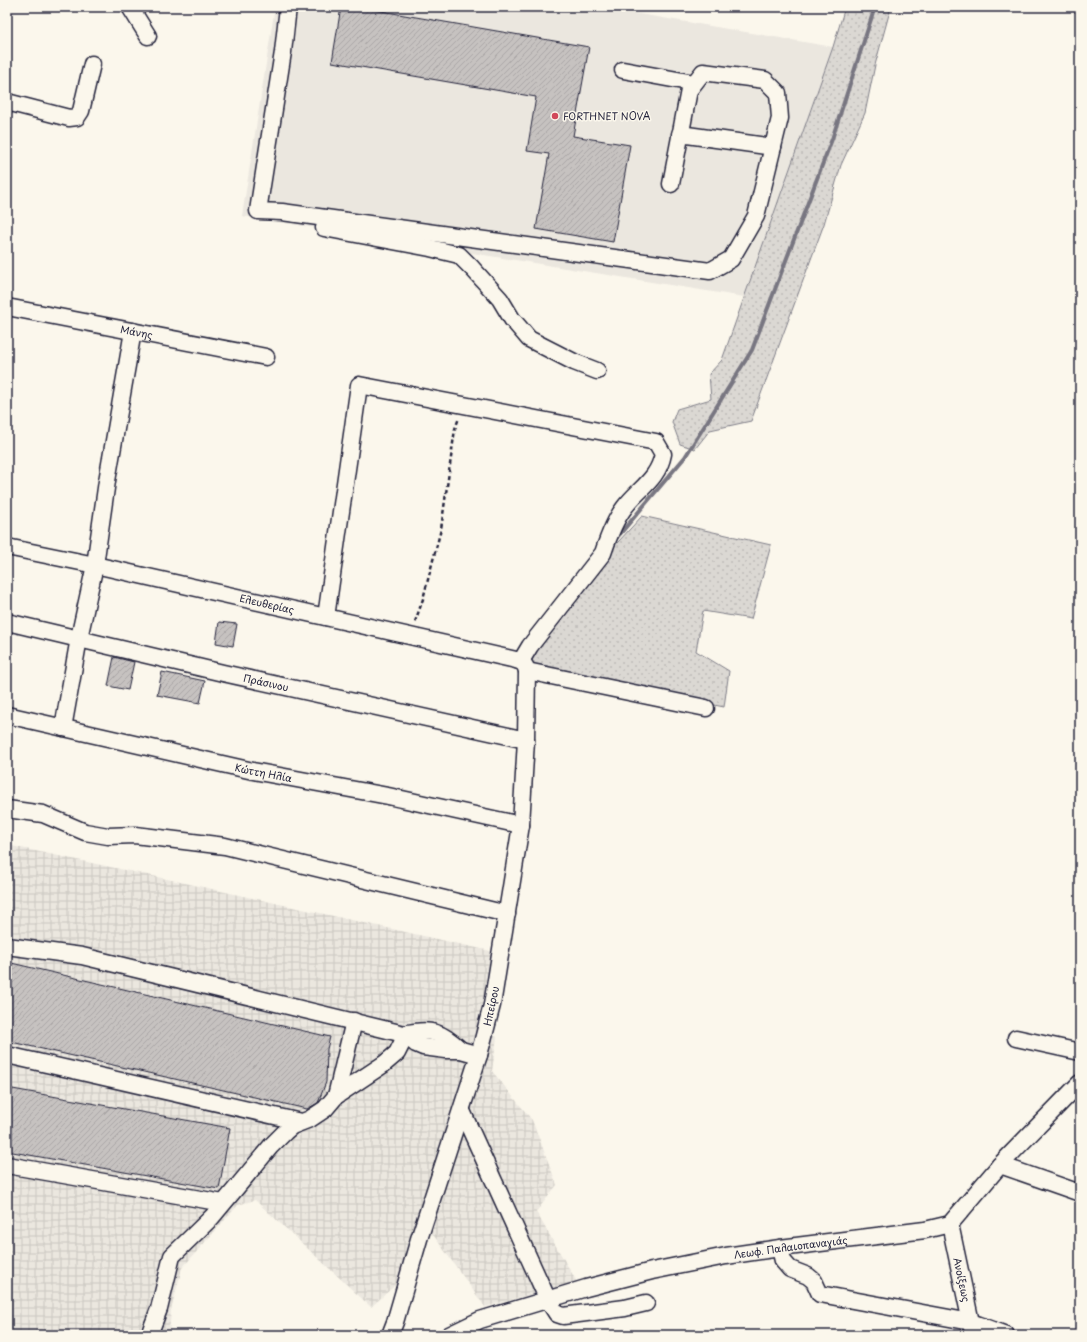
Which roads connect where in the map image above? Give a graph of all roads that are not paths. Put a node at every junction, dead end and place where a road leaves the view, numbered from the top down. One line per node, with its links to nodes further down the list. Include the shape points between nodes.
1 (130, 7): 3 (street)
2 (288, 7): 11 (street)
3 (148, 36)
4 (92, 64): 7 (street, via 82,111 77,117 69,118)
5 (623, 70): 6 (street)
6 (694, 83): 8 (street, via 689,90); 9 (street, via 703,72 765,80 778,93 780,118)
7 (7, 102)
8 (680, 134): 9 (street); 10 (street)
9 (773, 147): 11 (street, via 756,216 731,259 710,271 282,212)
10 (671, 184)
11 (258, 211): 15 (street, via 257,216 459,255 500,299 512,319 529,338)
12 (7, 307): 13 (street, Μάνης)
13 (133, 331): 14 (street, Μάνης); 17 (street)
14 (266, 357)
15 (597, 372)
16 (7, 547): 17 (street, Ελευθερίας)
17 (95, 565): 18 (street, Ελευθερίας); 20 (street)
18 (326, 617): 21 (street, Ελευθερίας); 21 (street, via 359,385 656,442 663,454 661,465 623,509 603,553 530,646)
19 (7, 622): 20 (street, Πράσινου)
20 (79, 638): 24 (street); 25 (street, Πράσινου, via 223,673)
21 (524, 665): 22 (street, Ελευθερίας); 25 (street, Ηπείρου)
22 (706, 708)
23 (7, 715): 24 (street, Κώττη Ηλία)
24 (63, 728): 27 (street, Κώττη Ηλία, via 253,771 388,796)
25 (526, 740): 27 (street, Ηπείρου)
26 (7, 809): 28 (street, via 43,814 85,832 108,836 135,835 225,846)
27 (521, 825): 28 (street, Ηπείρου)
28 (507, 914): 35 (street, Ηπείρου, via 492,1005)
29 (7, 946): 30 (street, via 82,956)
30 (354, 1022): 31 (street); 37 (street)
31 (404, 1034): 35 (street, via 423,1047 461,1050); 37 (street, via 397,1053)
32 (1016, 1038): 33 (street)
33 (1080, 1052)
34 (7, 1055): 39 (street)
35 (479, 1055): 38 (street, Ηπείρου)
36 (1080, 1082): 41 (street)
37 (336, 1096): 39 (street, via 325,1109)
38 (462, 1111): 46 (street); 50 (street, Ηπείρου)
39 (301, 1122): 43 (street, via 292,1126 271,1146)
40 (7, 1165): 43 (street)
41 (1000, 1165): 42 (street); 44 (street)
42 (1080, 1193)
43 (223, 1203): 49 (street, via 172,1256 159,1309)
44 (950, 1224): 45 (street, Λεωφ. Παλαιοπαναγιάς, via 925,1230); 48 (street, Ανοίξεως)
45 (780, 1248): 46 (street, Λεωφ. Παλαιοπαναγιάς, via 652,1271); 48 (street, via 783,1261 790,1269 814,1281 820,1294)
46 (548, 1300): 47 (street, via 557,1314 563,1316); 51 (street, Λεωφ. Παλαιοπαναγιάς, via 480,1320)
47 (646, 1303)
48 (972, 1329): 52 (street)
49 (148, 1335)
50 (390, 1335)
51 (449, 1335)
52 (1006, 1335)

